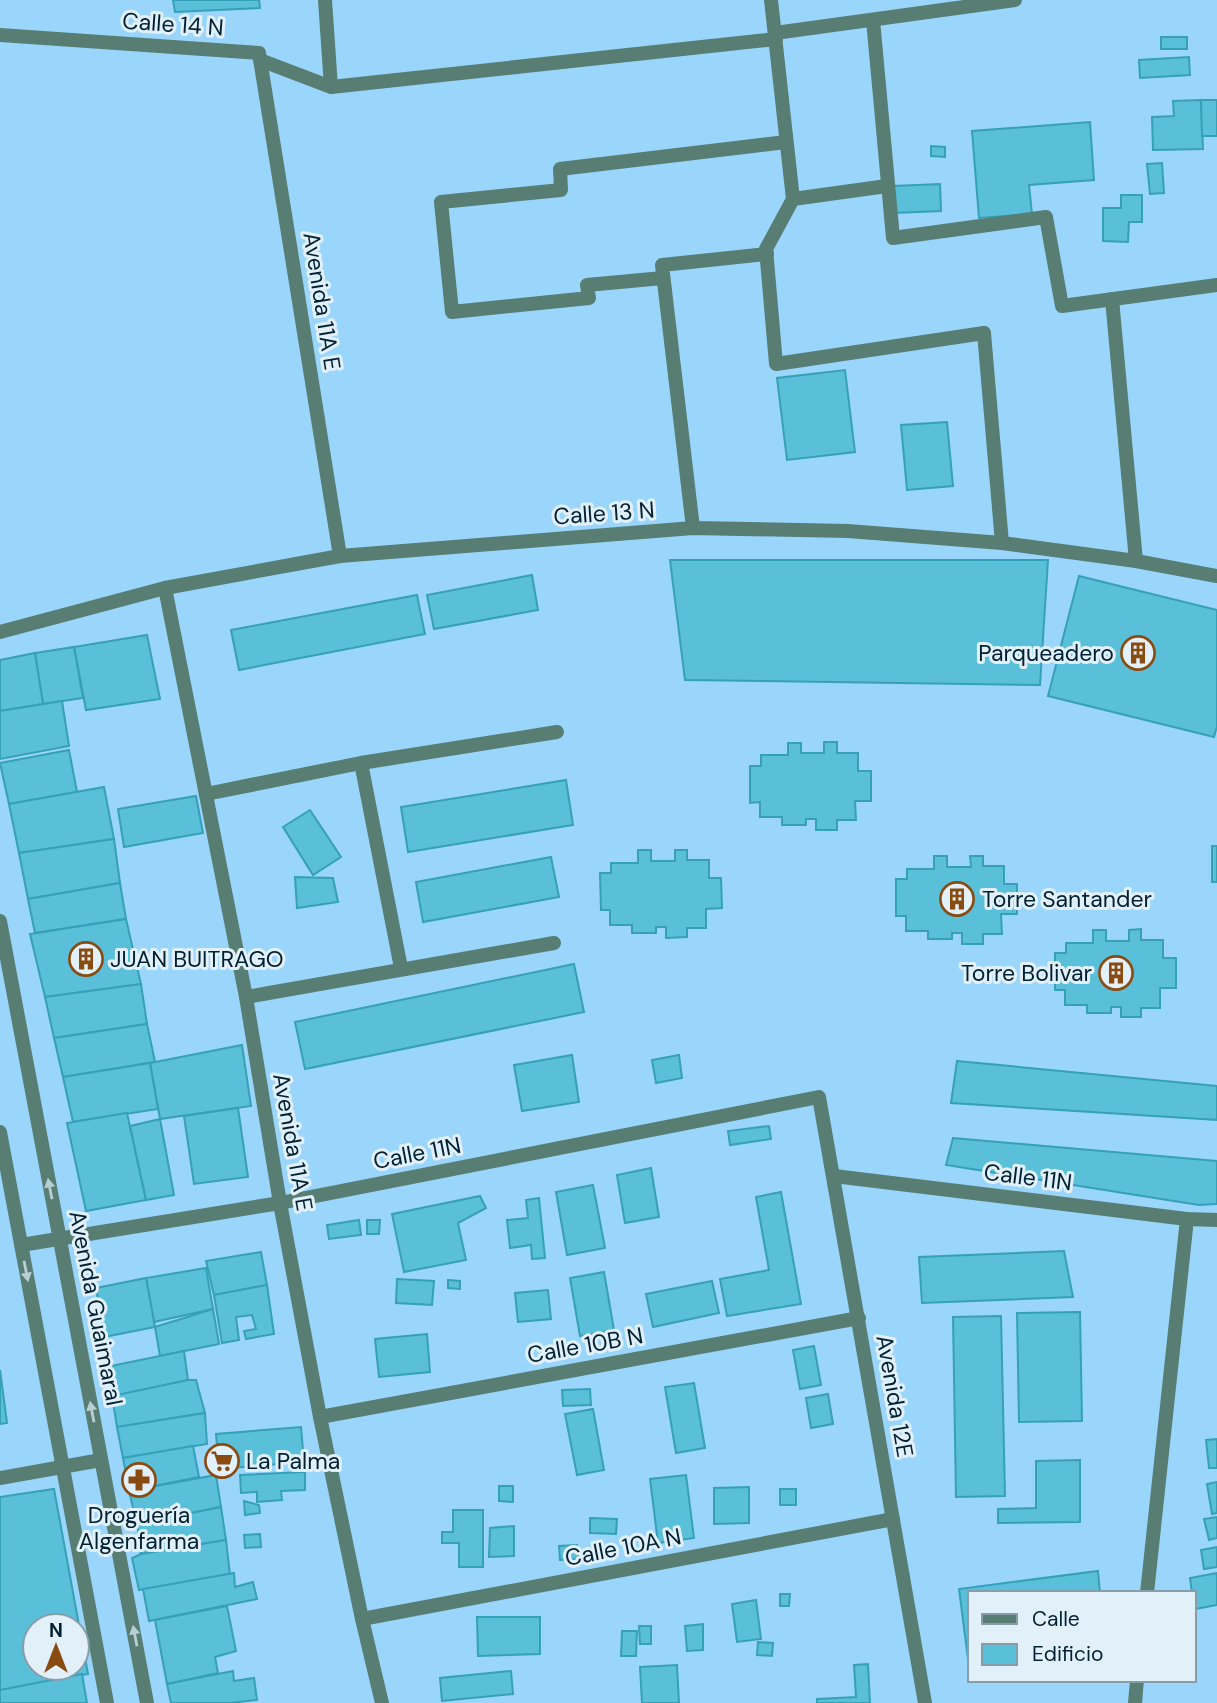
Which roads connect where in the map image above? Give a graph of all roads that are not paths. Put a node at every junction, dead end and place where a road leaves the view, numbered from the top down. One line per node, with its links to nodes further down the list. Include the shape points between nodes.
1 (325, 0): 8 (street)
2 (771, 0): 6 (street)
3 (1016, 0): 4 (street)
4 (873, 20): 6 (street); 10 (street)
5 (0, 35): 7 (street, Calle 14 N)
6 (776, 36): 8 (street); 9 (street)
7 (260, 56): 8 (street, Calle 14 N); 18 (street, Avenida 11A E)
8 (331, 87)
9 (786, 142): 11 (street); 13 (street, via 560,169 561,190 441,202 452,312 589,298 587,285)
10 (887, 186): 11 (street); 15 (street, via 893,238 1046,217 1062,306)
11 (793, 199): 12 (street)
12 (767, 254): 13 (street, via 662,265); 17 (street, via 776,364 984,334)
13 (663, 278): 16 (street)
14 (1217, 285): 15 (street)
15 (1112, 299): 19 (street)
16 (693, 528): 17 (street, Calle 13 N, via 848,531); 18 (street, Calle 13 N)
17 (1002, 543): 19 (street, Calle 13 N)
18 (340, 556): 21 (street, Calle 13 N)
19 (1136, 561): 20 (street, Calle 13 N)
20 (1217, 576)
21 (165, 588): 22 (street, Calle 13 N); 25 (street, Avenida 11A E)
22 (0, 632)
23 (557, 732): 24 (street)
24 (361, 764): 25 (street); 28 (street)
25 (206, 794): 29 (street, Avenida 11A E)
26 (0, 921): 36 (street, Avenida Guaimaral, one-way to 26)
27 (554, 943): 28 (street)
28 (401, 968): 29 (street)
29 (246, 997): 33 (street, Avenida 11A E)
30 (820, 1097): 32 (street, Avenida 12E); 33 (street, Calle 11N)
31 (0, 1132): 37 (street)
32 (834, 1176): 34 (street, Calle 11N); 38 (street, Avenida 12E)
33 (281, 1203): 36 (street, Calle 11N); 39 (street, Avenida 11A E)
34 (1187, 1219): 35 (street, Calle 11N); 44 (street)
35 (1217, 1220)
36 (59, 1238): 37 (street, Calle 11N); 40 (street, Avenida Guaimaral, one-way to 36)
37 (21, 1245): 41 (street, one-way to 41)
38 (859, 1318): 39 (street, Calle 10B N); 43 (street, Avenida 12E)
39 (320, 1417): 45 (street, Avenida 11A E)
40 (102, 1460): 41 (street); 48 (street, Avenida Guaimaral, one-way to 40)
41 (63, 1466): 42 (street); 47 (street)
42 (0, 1478)
43 (893, 1519): 45 (street, Calle 10A N); 50 (street, Avenida 12E)
44 (1147, 1591)
45 (362, 1619): 49 (street, Avenida 11A E)
46 (1137, 1682): 51 (street)
47 (107, 1703)
48 (147, 1703)
49 (382, 1703)
50 (925, 1703)
51 (1135, 1703)

